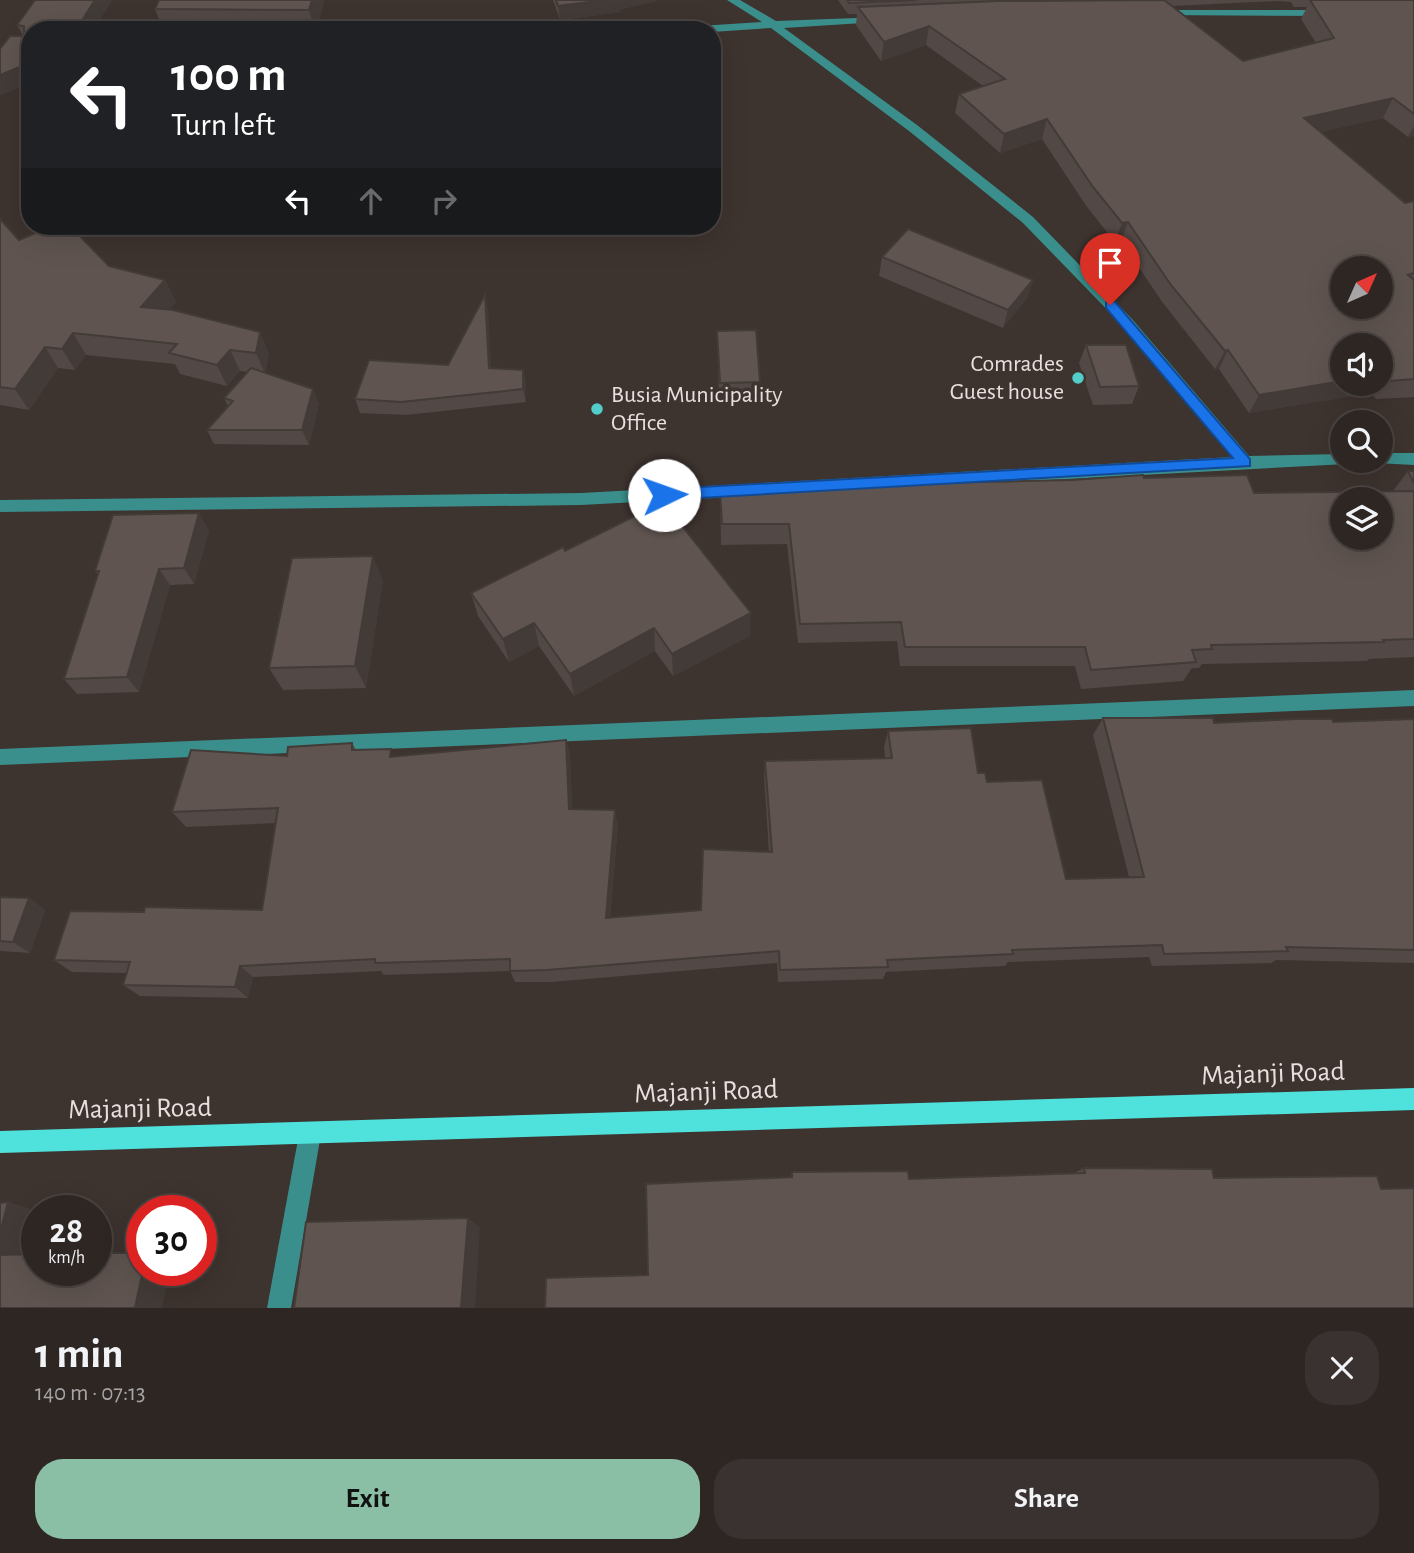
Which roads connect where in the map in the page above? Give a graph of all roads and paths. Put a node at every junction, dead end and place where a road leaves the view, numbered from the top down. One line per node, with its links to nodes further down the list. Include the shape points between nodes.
1 (732, 0): 5 (street)
2 (1144, 13): 3 (street)
3 (1336, 13)
4 (896, 18): 5 (street)
5 (771, 23): 6 (street); 10 (street, via 1028,220 1127,322)
6 (721, 27)
7 (1393, 459): 8 (street)
8 (1414, 459)
9 (1330, 460): 10 (street)
10 (1245, 462): 11 (street, via 581,499)
11 (0, 506)
12 (1414, 698): 13 (street)
13 (0, 757)
14 (1414, 1099): 15 (main road, Majanji Road)
15 (310, 1134): 16 (main road, Majanji Road); 17 (street)
16 (0, 1142)
17 (279, 1308)

